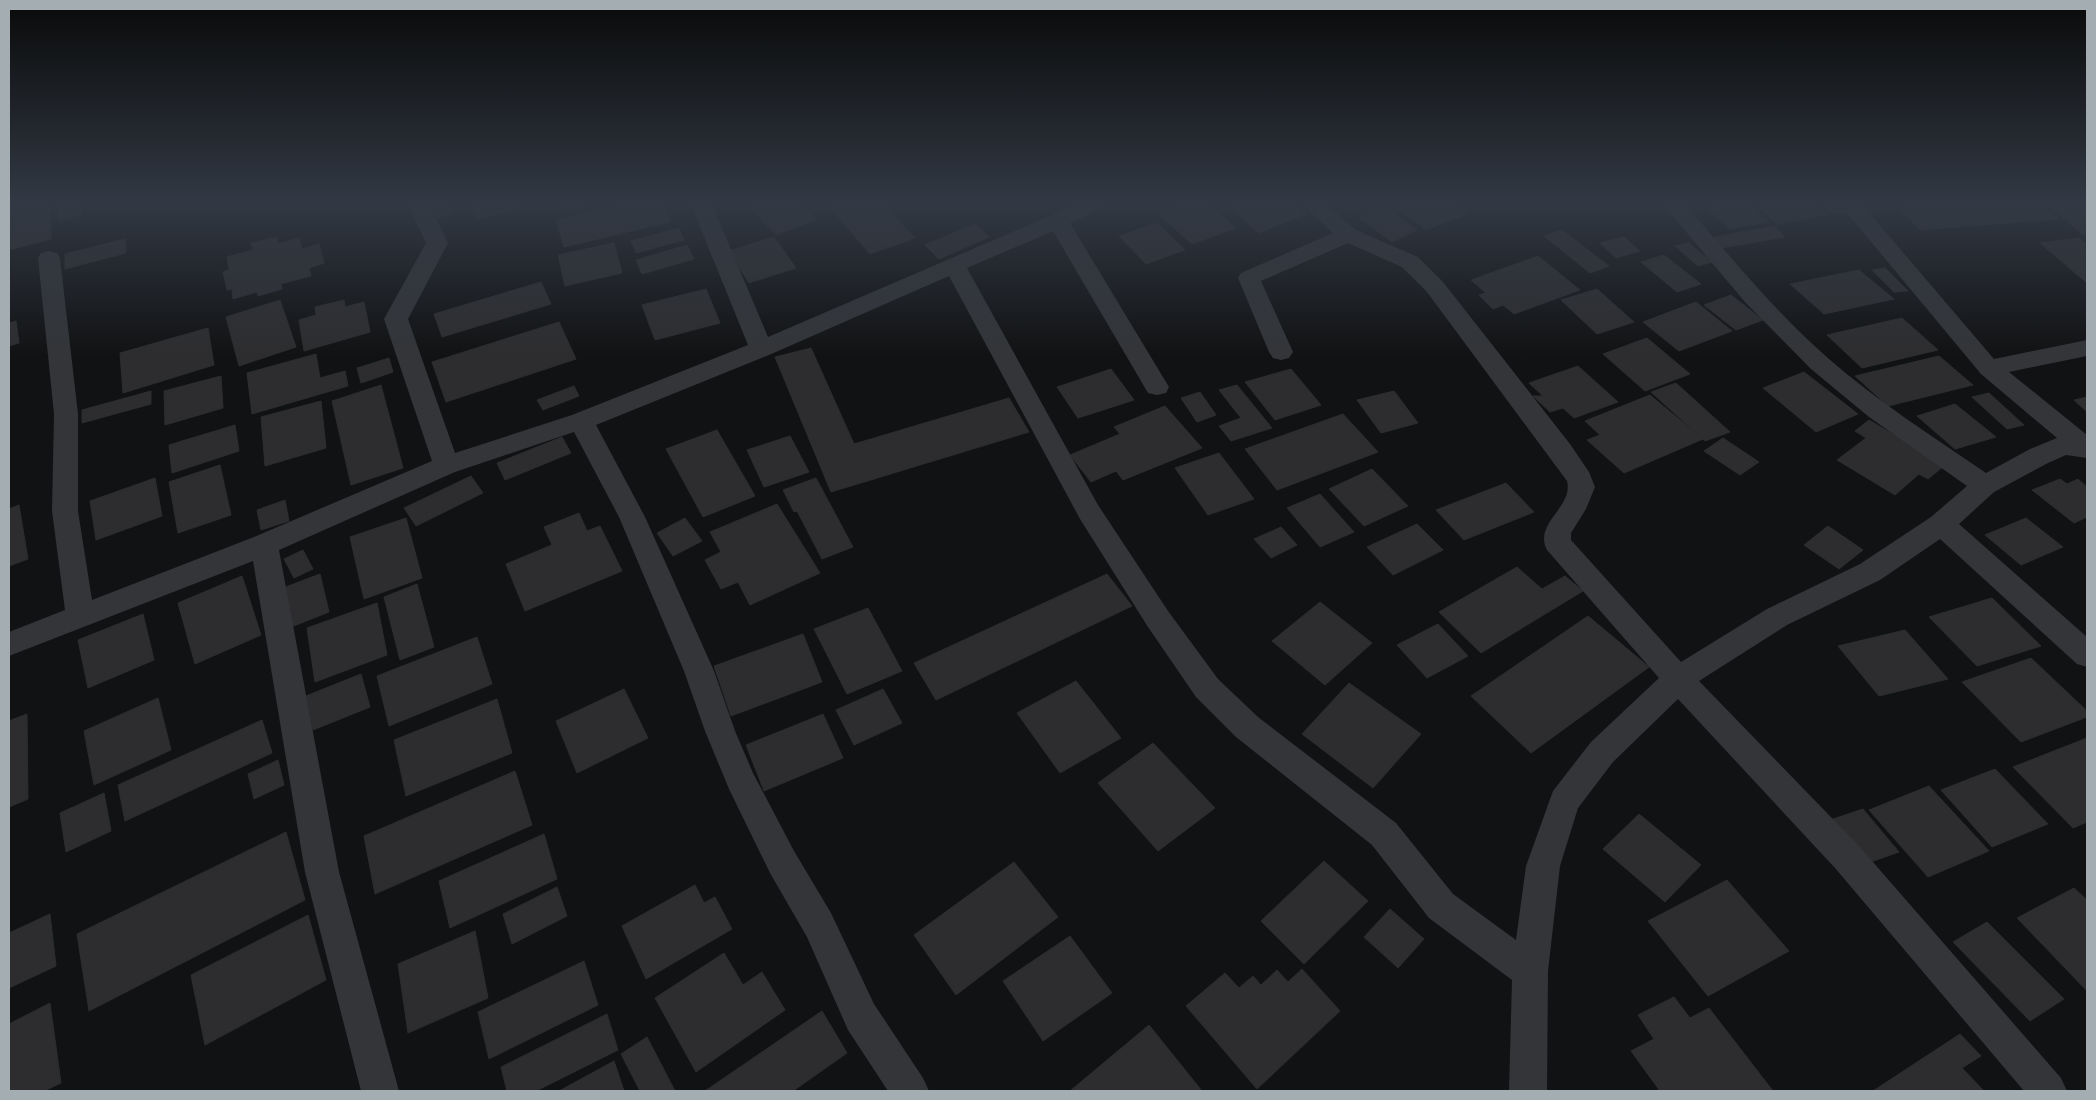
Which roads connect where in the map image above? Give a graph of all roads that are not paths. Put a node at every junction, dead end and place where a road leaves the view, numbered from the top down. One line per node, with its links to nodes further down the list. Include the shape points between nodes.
1 (431, 253): 18 (street, via 396,319)
2 (721, 253): 12 (street)
3 (981, 253): 10 (street)
4 (1077, 253): 15 (street)
5 (1306, 253): 13 (street, via 1249,278)
6 (1390, 253): 25 (street, via 1410,262 1435,287 1580,479 1582,486 1573,509 1558,531 1557,543)
7 (1716, 253): 19 (street, via 1777,322 1842,383)
8 (1892, 253): 14 (street)
9 (49, 258): 22 (street, via 66,414 65,511)
10 (954, 265): 12 (street); 26 (street, via 1088,512 1207,688 1247,727 1384,834 1441,906)
11 (2087, 348): 14 (street)
12 (761, 349): 16 (street)
13 (1281, 352)
14 (1989, 368): 17 (street)
15 (1157, 387)
16 (581, 421): 18 (street); 28 (street, via 632,517 699,670 740,779 782,862 819,925 862,1017)
17 (2087, 449): 19 (street, via 2064,446)
18 (446, 465): 21 (street)
19 (1985, 485): 20 (street)
20 (1941, 524): 24 (street); 25 (street, via 1870,572 1777,617)
21 (264, 546): 22 (street); 27 (street, via 322,872)
22 (80, 616): 23 (street)
23 (9, 644)
24 (2087, 655)
25 (1678, 679): 26 (street, via 1602,752 1564,801 1543,866); 30 (street, via 1847,857)
26 (1530, 971): 29 (street)
27 (380, 1091)
28 (910, 1091)
29 (1528, 1091)
30 (2048, 1091)

